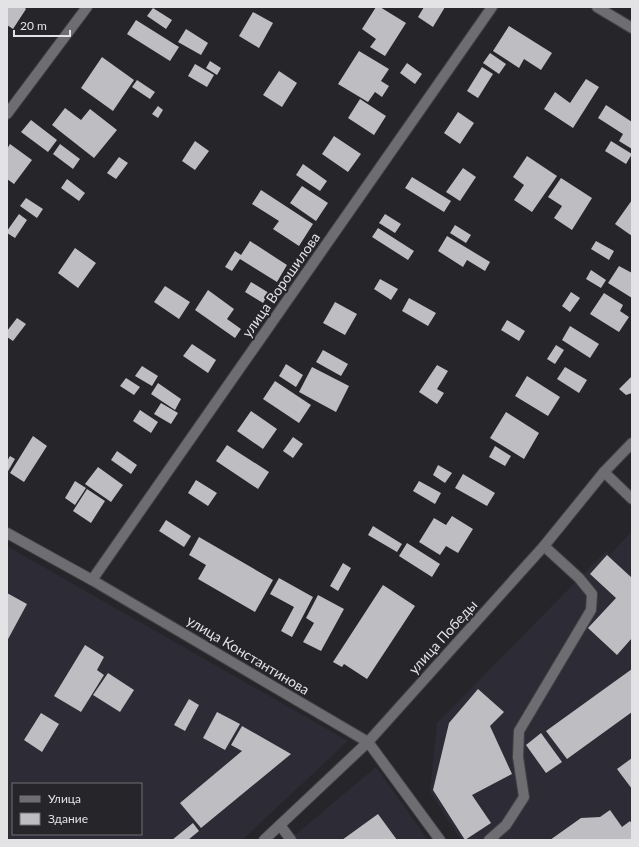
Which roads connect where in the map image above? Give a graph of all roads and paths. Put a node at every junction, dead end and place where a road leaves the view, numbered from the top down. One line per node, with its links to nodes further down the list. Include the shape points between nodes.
1 (88, 7): 5 (street)
2 (492, 7): 11 (street, улица Ворошилова)
3 (597, 7): 4 (street)
4 (632, 28)
5 (7, 114)
6 (632, 443): 7 (street, улица Победы)
7 (604, 472): 8 (street); 10 (street, улица Победы)
8 (632, 499)
9 (7, 533): 11 (street, улица Константинова)
10 (544, 546): 12 (street, улица Победы); 17 (street, via 579,578 592,594 591,610 519,731 518,757 524,797 506,825)
11 (92, 580): 12 (street, улица Константинова)
12 (368, 742): 13 (street, улица Победы); 16 (street, улица Константинова)
13 (280, 825): 14 (street, улица Победы); 15 (street)
14 (264, 840)
15 (292, 840)
16 (440, 840)
17 (489, 840)

